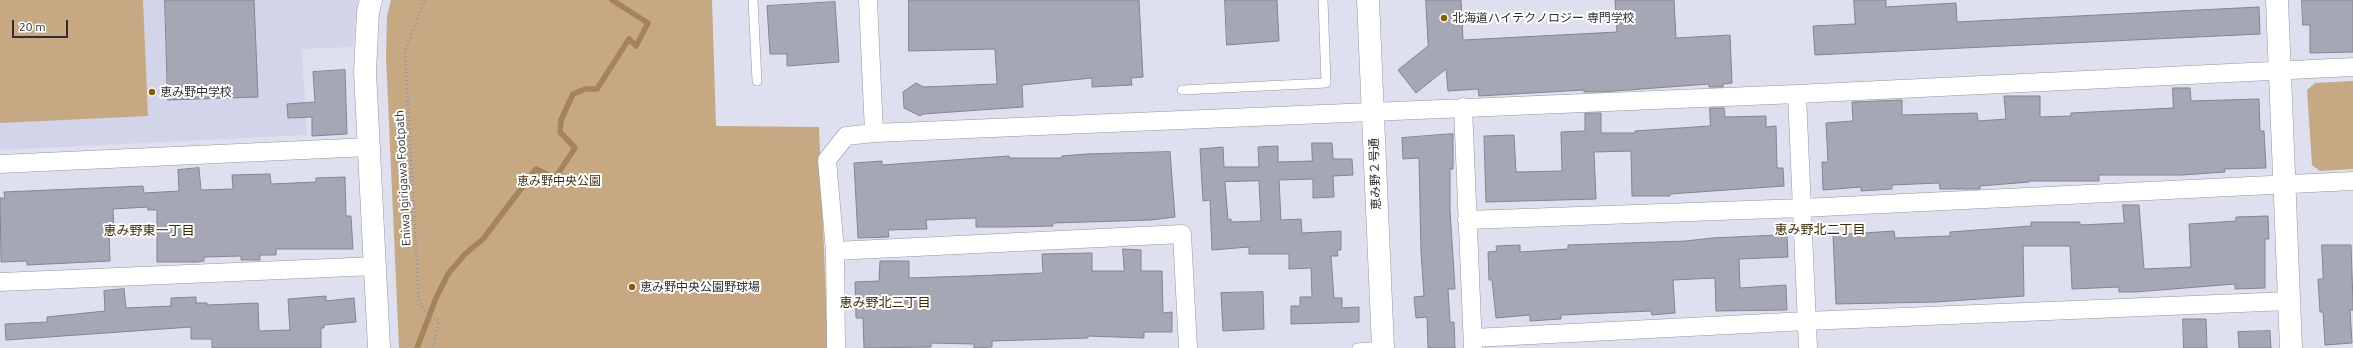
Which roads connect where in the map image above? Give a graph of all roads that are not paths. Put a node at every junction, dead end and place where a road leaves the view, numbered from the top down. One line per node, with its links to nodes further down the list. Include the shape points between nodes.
1 (371, 0): 15 (street, via 366,42)
2 (753, 0): 9 (lane)
3 (868, 0): 14 (street)
4 (1322, 0): 10 (lane, via 1326,83)
5 (1368, 0): 13 (street, 恵み野２号通)
6 (2277, 0): 8 (street)
7 (2353, 67): 8 (street)
8 (2280, 70): 11 (street); 18 (street)
9 (757, 81)
10 (1182, 90)
11 (1796, 94): 12 (street); 19 (street)
12 (1463, 107): 13 (street); 20 (street)
13 (1373, 112): 14 (street); 27 (street, 恵み野２号通)
14 (874, 133): 21 (street, via 846,136 827,160)
15 (369, 147): 16 (street); 22 (street)
16 (0, 164)
17 (2353, 181): 18 (street)
18 (2285, 183): 19 (street); 24 (street)
19 (1802, 208): 20 (street); 25 (street)
20 (1467, 220): 26 (street)
21 (835, 251): 29 (street); 30 (street, via 1182,234)
22 (376, 266): 23 (street); 28 (street)
23 (0, 282)
24 (2289, 301): 25 (street); 33 (street)
25 (1807, 321): 26 (street); 32 (street)
26 (1473, 343)
27 (1383, 347): 31 (lane)
28 (379, 348)
29 (836, 348)
30 (1188, 348)
31 (1357, 348)
32 (1808, 348)
33 (2291, 348)

